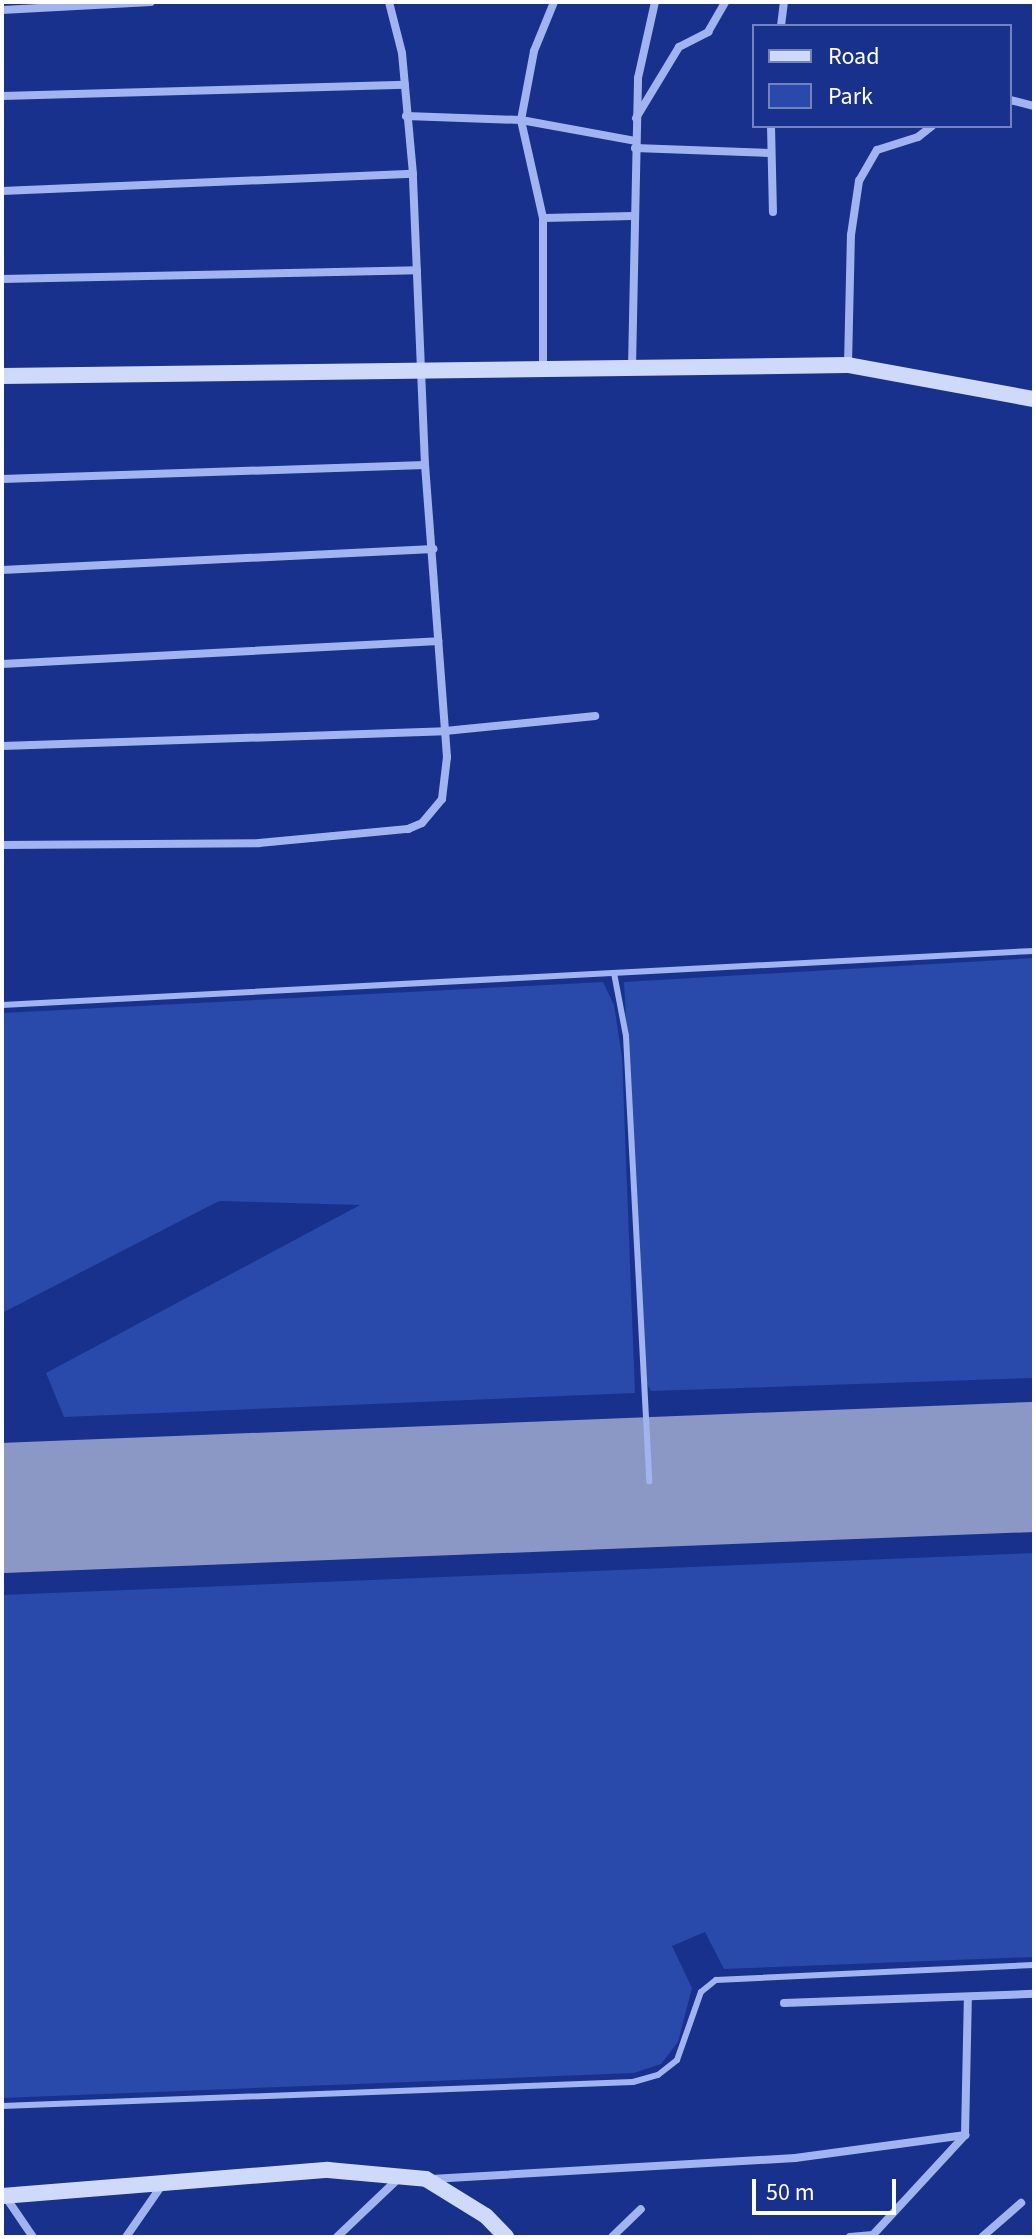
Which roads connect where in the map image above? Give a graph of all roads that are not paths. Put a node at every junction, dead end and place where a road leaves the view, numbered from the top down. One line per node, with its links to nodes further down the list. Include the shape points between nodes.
1 (151, 2): 7 (street)
2 (389, 2): 9 (street)
3 (554, 2): 15 (street, via 534,51)
4 (655, 2): 14 (street, via 638,78)
5 (725, 2): 14 (street, via 708,32 679,47)
6 (784, 2): 8 (street)
7 (2, 10)
8 (781, 24)
9 (405, 85): 10 (street); 13 (street)
10 (2, 96)
11 (1012, 100): 12 (street)
12 (1034, 106)
13 (406, 116): 15 (street); 20 (street)
14 (636, 119): 18 (street)
15 (521, 120): 18 (street); 24 (street)
16 (771, 128): 19 (street)
17 (929, 128): 27 (street, via 877,150 859,181 851,235)
18 (635, 144): 19 (street); 23 (street)
19 (771, 153): 22 (street)
20 (413, 174): 21 (street); 25 (street)
21 (2, 191)
22 (773, 212)
23 (633, 216): 24 (street); 29 (street)
24 (543, 218): 28 (street)
25 (417, 270): 26 (street); 30 (street)
26 (2, 279)
27 (848, 365): 29 (street); 32 (street)
28 (543, 367): 29 (street); 30 (street)
29 (632, 367)
30 (424, 369): 31 (street); 33 (street)
31 (2, 376)
32 (1034, 399)
33 (425, 465): 34 (street); 35 (street)
34 (2, 479)
35 (433, 549): 36 (street); 37 (street)
36 (2, 570)
37 (438, 641): 38 (street); 40 (street)
38 (2, 664)
39 (595, 716): 40 (street)
40 (445, 731): 41 (street); 42 (street, via 442,799 422,823 408,829 259,843)
41 (2, 746)
42 (2, 845)
43 (1034, 951): 44 (lane)
44 (614, 973): 45 (lane); 46 (lane, via 626,1036)
45 (2, 1005)
46 (649, 1481)
47 (1034, 1965): 51 (lane, via 716,1980 701,1992 677,2060 658,2075 633,2082)
48 (1034, 1994): 49 (street)
49 (968, 1997): 50 (street); 52 (street)
50 (784, 2003)
51 (2, 2106)
52 (965, 2135): 54 (street, via 795,2158); 59 (street)
53 (400, 2177): 54 (street); 55 (street, via 328,2170); 62 (street)
54 (426, 2179): 63 (street, via 486,2216)
55 (163, 2183): 56 (street); 61 (street)
56 (4, 2196): 60 (street)
57 (1021, 2203): 66 (street)
58 (641, 2209): 64 (street)
59 (872, 2236): 65 (street)
60 (33, 2237)
61 (126, 2237)
62 (337, 2237)
63 (506, 2237)
64 (612, 2237)
65 (850, 2237)
66 (982, 2237)

